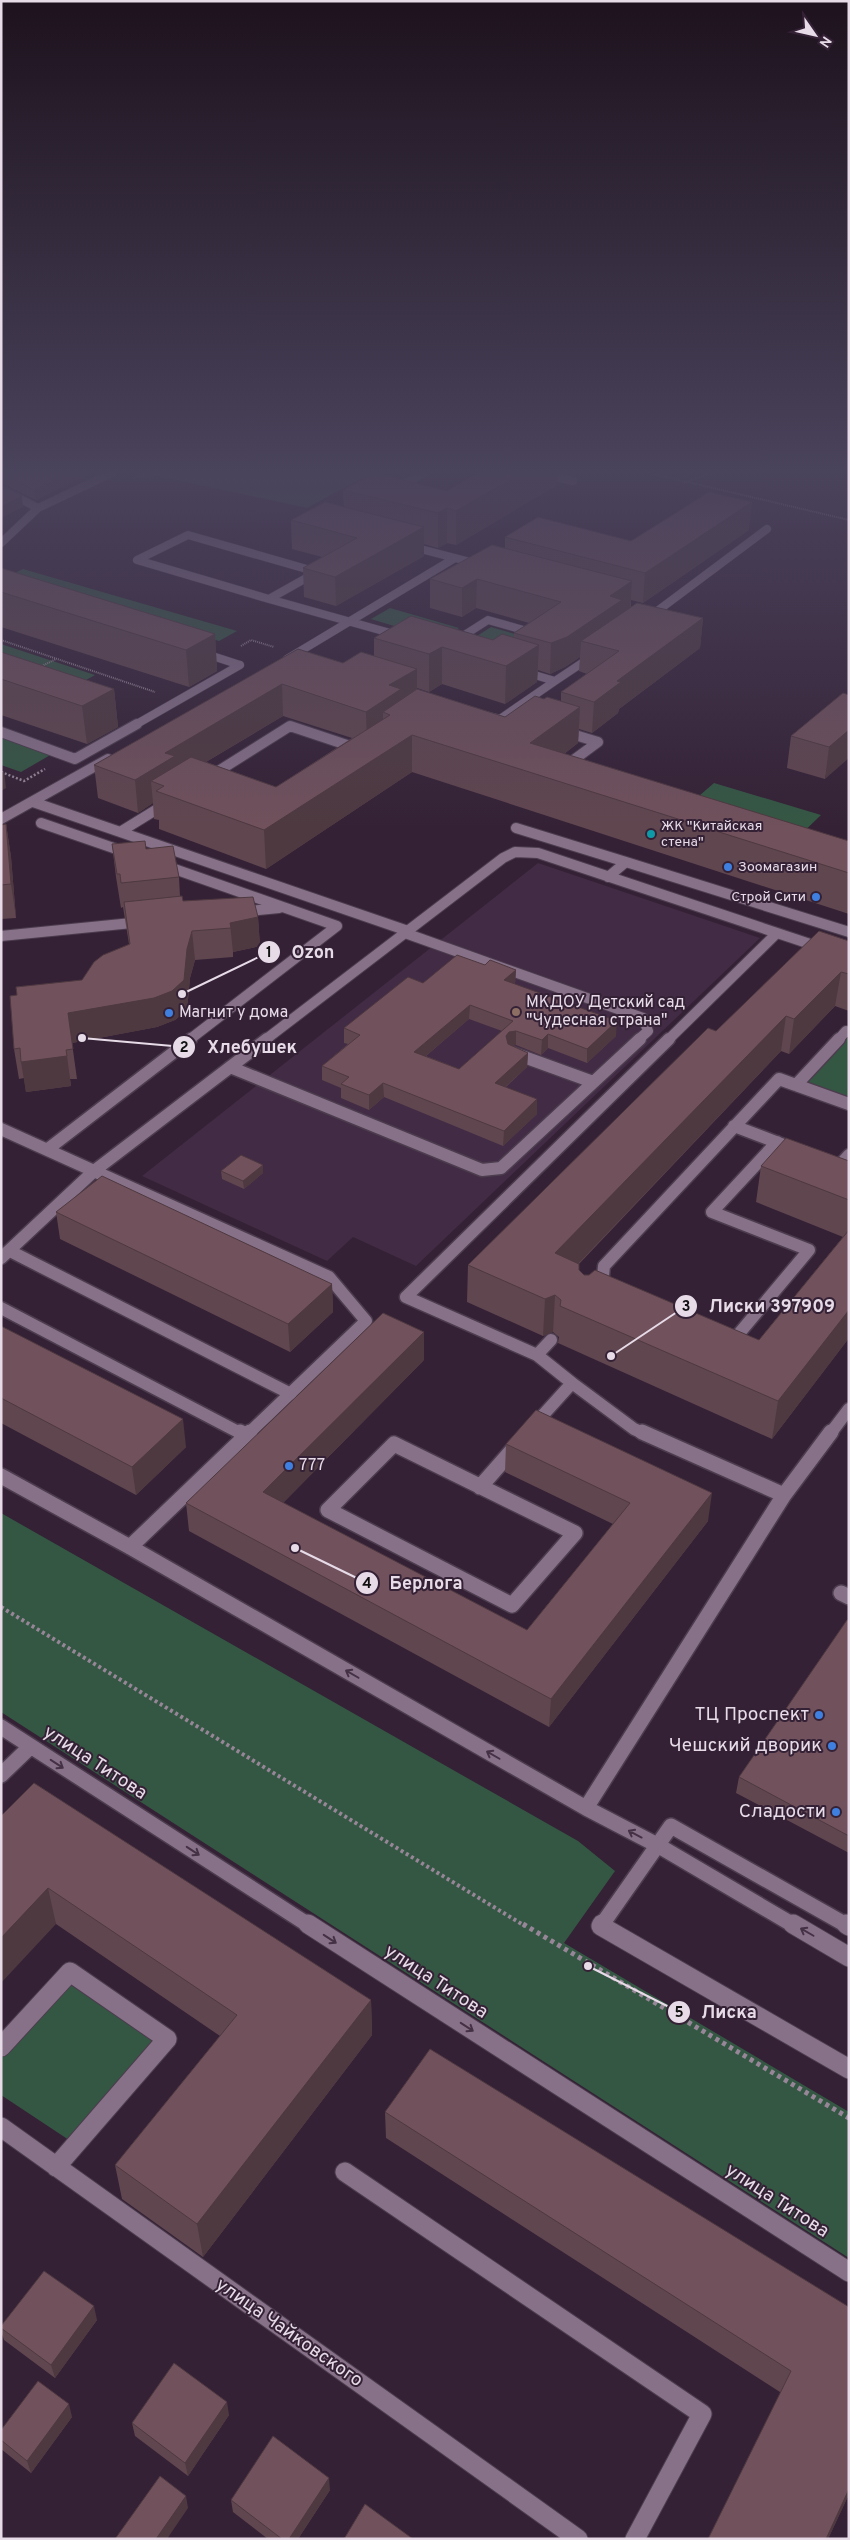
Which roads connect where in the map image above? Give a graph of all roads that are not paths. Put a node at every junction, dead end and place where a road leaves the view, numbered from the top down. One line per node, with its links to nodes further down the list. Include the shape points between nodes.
1 (240, 591): 5 (street)
2 (283, 591): 5 (street)
3 (401, 591): 7 (street)
4 (685, 591): 6 (street, via 656,612)
5 (268, 599): 7 (street)
6 (648, 613)
7 (348, 622): 8 (street); 13 (street, via 297,656)
8 (409, 638)
9 (530, 639): 10 (street, via 537,634 488,620)
10 (444, 648)
11 (191, 649): 18 (street, via 240,665 75,759)
12 (602, 649): 15 (street)
13 (275, 666)
14 (511, 668): 15 (street)
15 (555, 681): 16 (street, via 511,716 500,719)
16 (475, 712)
17 (550, 728): 21 (street, via 598,742 556,773)
18 (1, 732)
19 (120, 753): 24 (street)
20 (357, 757): 22 (street, via 366,751 290,726)
21 (566, 776)
22 (198, 784)
23 (174, 798): 28 (street)
24 (33, 802): 25 (street); 28 (street)
25 (1, 819)
26 (41, 823): 29 (street)
27 (516, 828): 31 (street)
28 (120, 832): 36 (street)
29 (134, 855)
30 (153, 862): 33 (street)
31 (626, 862): 32 (street); 37 (street)
32 (608, 877): 36 (street, via 538,853 515,852); 38 (street)
33 (284, 908): 34 (street); 50 (street, via 337,926)
34 (226, 913)
35 (157, 920): 39 (street)
36 (406, 932): 43 (street); 44 (street, via 643,1018 648,1031)
37 (849, 932)
38 (777, 933): 40 (street); 60 (street, via 406,1297)
39 (1, 936)
40 (849, 957)
41 (849, 1032): 45 (street, via 846,1031)
42 (513, 1052): 44 (street)
43 (230, 1067): 44 (street, via 482,1170 501,1168); 54 (street)
44 (593, 1082)
45 (796, 1085): 46 (street); 47 (street, via 779,1079)
46 (849, 1104)
47 (734, 1126): 49 (street); 56 (street, via 604,1266 606,1288)
48 (1, 1128): 50 (street)
49 (777, 1142): 51 (street); 58 (street, via 712,1212 809,1250 732,1342)
50 (48, 1149): 54 (street)
51 (794, 1149)
52 (849, 1155): 53 (street)
53 (839, 1166)
54 (94, 1171): 55 (street); 62 (street, via 329,1277 366,1321)
55 (6, 1254): 62 (street)
56 (590, 1298)
57 (1, 1308): 64 (street)
58 (715, 1334)
59 (551, 1340): 60 (street)
60 (537, 1355): 61 (street)
61 (572, 1383): 66 (street); 67 (street, via 634,1428)
62 (291, 1394): 64 (street)
63 (849, 1409): 67 (street)
64 (247, 1436): 68 (street)
65 (1, 1476): 68 (street)
66 (480, 1486): 66 (street, via 394,1444 328,1510 512,1605 575,1533)
67 (784, 1495): 72 (street)
68 (130, 1546): 72 (street, one-way to 68)
69 (1, 1727): 70 (street, улица Титова)
70 (30, 1747): 71 (street); 81 (street, улица Титова, one-way to 81)
71 (1, 1775)
72 (586, 1808): 73 (street, one-way to 72)
73 (659, 1846): 74 (street, via 671,1826); 75 (street, one-way to 73); 77 (street, via 601,1926)
74 (849, 1926)
75 (849, 1956)
76 (1, 2047): 79 (street, via 70,1972 166,2039)
77 (849, 2069)
78 (1, 2127): 79 (street, улица Чайковского)
79 (56, 2168): 82 (street, улица Чайковского)
80 (345, 2172): 83 (street, via 702,2414)
81 (849, 2272)
82 (578, 2539)
83 (635, 2539)

